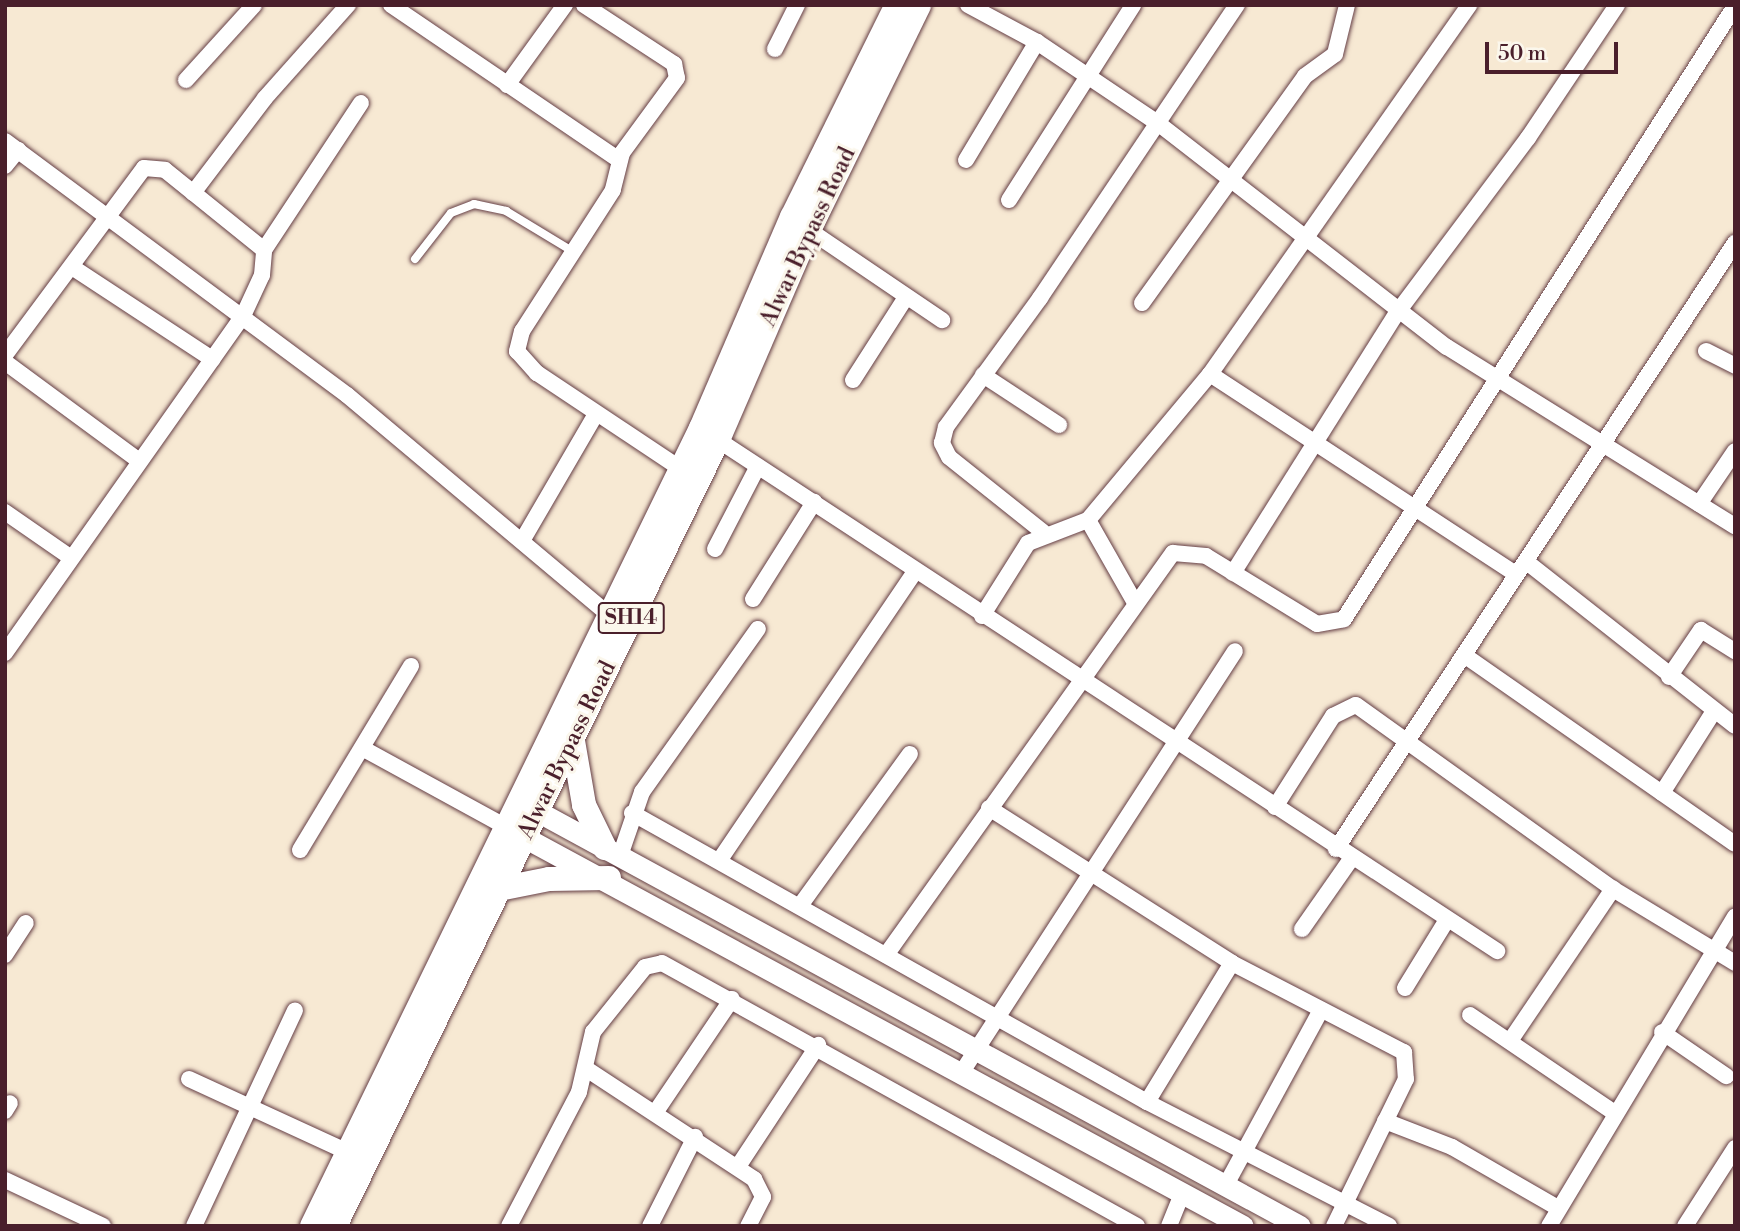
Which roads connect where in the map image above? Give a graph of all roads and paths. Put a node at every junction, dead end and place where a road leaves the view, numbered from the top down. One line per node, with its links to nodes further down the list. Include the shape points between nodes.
1 (254, 5): 19 (street)
2 (348, 5): 28 (street, via 265,98)
3 (391, 5): 20 (street)
4 (565, 5): 20 (street)
5 (797, 5): 17 (street)
6 (897, 5): 60 (main road, SH14, via 792,218)
7 (919, 5): 31 (main road, Alwar Bypass Road / SH14)
8 (968, 5): 16 (street)
9 (1133, 5): 18 (street)
10 (1237, 5): 22 (street)
11 (1347, 5): 27 (street, via 1335,54 1304,76)
12 (1469, 5): 32 (street, via 1376,132)
13 (1617, 5): 40 (street, via 1528,138)
14 (595, 8): 24 (street, via 677,70 671,90)
15 (1730, 10): 51 (street)
16 (1037, 42): 18 (street); 25 (street)
17 (775, 49)
18 (1087, 74): 22 (street); 29 (street)
19 (186, 80)
20 (507, 85): 24 (street)
21 (361, 103): 34 (street)
22 (1159, 124): 27 (street); 49 (street)
23 (12, 145): 26 (street); 30 (street)
24 (620, 160): 35 (street, via 612,190)
25 (966, 160)
26 (5, 166)
27 (1231, 178): 32 (street); 39 (street)
28 (193, 193): 30 (street, via 164,170 144,169); 34 (street)
29 (1009, 200)
30 (107, 212): 37 (street); 41 (street)
31 (809, 230): 38 (street); 54 (main road, Alwar Bypass Road / SH14)
32 (1309, 241): 40 (street); 48 (street)
33 (1735, 243): 55 (street)
34 (264, 250): 41 (street, via 262,275)
35 (572, 251): 36 (lane, via 506,211 474,204 451,214); 52 (street, via 522,331 517,351)
36 (415, 259)
37 (72, 267): 44 (street); 45 (street)
38 (906, 297): 42 (street); 50 (street)
39 (1142, 303)
40 (1398, 313): 51 (street); 56 (street)
41 (243, 316): 45 (street); 68 (street)
42 (942, 320)
43 (1706, 351): 47 (street)
44 (5, 355)
45 (212, 359): 58 (street)
46 (5, 362): 58 (street)
47 (1735, 366)
48 (1210, 374): 56 (street); 65 (street)
49 (983, 375): 53 (street); 67 (street, via 946,427 944,450)
50 (853, 380)
51 (1499, 380): 55 (street); 63 (street)
52 (596, 414): 60 (street); 68 (street)
53 (1059, 425)
54 (718, 440): 59 (street); 88 (main road, Alwar Bypass Road / SH14)
55 (1603, 441): 62 (street); 71 (street)
56 (1314, 445): 63 (street); 73 (street)
57 (1735, 451): 62 (street)
58 (138, 460): 70 (street)
59 (758, 466): 61 (street); 69 (street)
60 (681, 468): 76 (main road, SH14)
61 (814, 502): 72 (street); 74 (street)
62 (1699, 504): 66 (street)
63 (1415, 510): 71 (street); 73 (street, via 1335,625 1317,624)
64 (5, 512): 70 (street)
65 (1088, 520): 67 (street); 75 (street)
66 (1735, 526)
67 (1042, 532): 77 (street, via 1014,562)
68 (522, 541): 76 (street)
69 (715, 549)
70 (70, 557): 81 (street)
71 (1522, 569): 82 (street); 84 (street)
72 (915, 571): 77 (street); 104 (street)
73 (1233, 573): 75 (street, via 1181,550)
74 (753, 599)
75 (1134, 601): 85 (street)
76 (609, 615): 94 (main road, SH14)
77 (982, 616): 85 (street)
78 (758, 629): 97 (street)
79 (1235, 651): 89 (street)
80 (1735, 651): 84 (street, via 1700,630)
81 (5, 653)
82 (1464, 655): 90 (street); 93 (street)
83 (411, 666): 91 (street)
84 (1669, 677): 86 (street)
85 (1080, 679): 89 (street); 96 (street)
86 (1714, 711): 87 (street); 93 (street)
87 (1735, 726)
88 (573, 737): 94 (main road, Alwar Bypass Road / SH14); 102 (main road, via 578,784)
89 (1173, 744): 95 (street); 105 (street)
90 (1407, 744): 95 (street, via 1362,708 1344,706); 100 (street); 108 (street)
91 (362, 748): 98 (street); 101 (street)
92 (910, 754): 109 (street)
93 (1662, 793): 99 (street)
94 (529, 807): 98 (main road, SH14); 102 (main road)
95 (1275, 807): 100 (street)
96 (989, 808): 105 (street); 116 (street)
97 (632, 813): 102 (street); 104 (street)
98 (515, 833): 106 (main road); 107 (main road, Alwar Bypass Road / SH14); 142 (main road, Alwar Bypass Road / SH14)
99 (1735, 844)
100 (1336, 849): 103 (street)
101 (300, 850)
102 (613, 852): 129 (main road)
103 (1351, 859): 112 (street); 113 (street)
104 (719, 861): 109 (street)
105 (1090, 872): 119 (street); 125 (street)
106 (609, 878): 107 (main road, via 563,877); 131 (main road)
107 (499, 889): 152 (main road, Alwar Bypass Road / SH14)
108 (1613, 889): 114 (street); 127 (street)
109 (802, 903): 116 (street)
110 (1735, 917): 114 (street)
111 (26, 923): 117 (street)
112 (1446, 923): 115 (street); 120 (street)
113 (1302, 929)
114 (1711, 948): 118 (street); 126 (street)
115 (1497, 951)
116 (886, 954): 125 (street)
117 (5, 955)
118 (1735, 962)
119 (1232, 964): 123 (street); 134 (street)
120 (1405, 988)
121 (732, 999): 128 (street); 130 (street, via 673,965 645,967 593,1032); 136 (street)
122 (295, 1010): 135 (street)
123 (1321, 1010): 138 (street, via 1409,1059); 141 (street)
124 (1470, 1015): 127 (street)
125 (996, 1018): 129 (street); 134 (street)
126 (1662, 1032): 132 (street); 137 (street)
127 (1510, 1041): 137 (street)
128 (818, 1045): 143 (street); 156 (street)
129 (974, 1052): 131 (street); 145 (main road)
130 (588, 1070): 136 (street); 153 (street)
131 (960, 1075): 146 (main road)
132 (1726, 1076)
133 (189, 1079): 135 (street)
134 (1147, 1102): 141 (street)
135 (249, 1107): 142 (street); 150 (street)
136 (657, 1110): 139 (street)
137 (1615, 1113): 148 (street)
138 (1385, 1121): 147 (street); 148 (street, via 1452,1147)
139 (695, 1137): 143 (street); 154 (street)
140 (1735, 1148): 163 (street)
141 (1244, 1151): 145 (street); 147 (street)
142 (348, 1152): 151 (main road, Alwar Bypass Road / SH14)
143 (739, 1165): 155 (street, via 763,1197)
144 (5, 1180): 149 (street)
145 (1227, 1183): 159 (main road)
146 (1183, 1192): 157 (street); 158 (main road)
147 (1344, 1204): 160 (street); 161 (street)
148 (1558, 1208): 162 (street)
149 (103, 1226)
150 (194, 1226)
151 (312, 1226)
152 (335, 1226)
153 (509, 1226)
154 (650, 1226)
155 (748, 1226)
156 (1137, 1226)
157 (1169, 1226)
158 (1243, 1226)
159 (1300, 1226)
160 (1334, 1226)
161 (1389, 1226)
162 (1549, 1226)
163 (1685, 1226)

